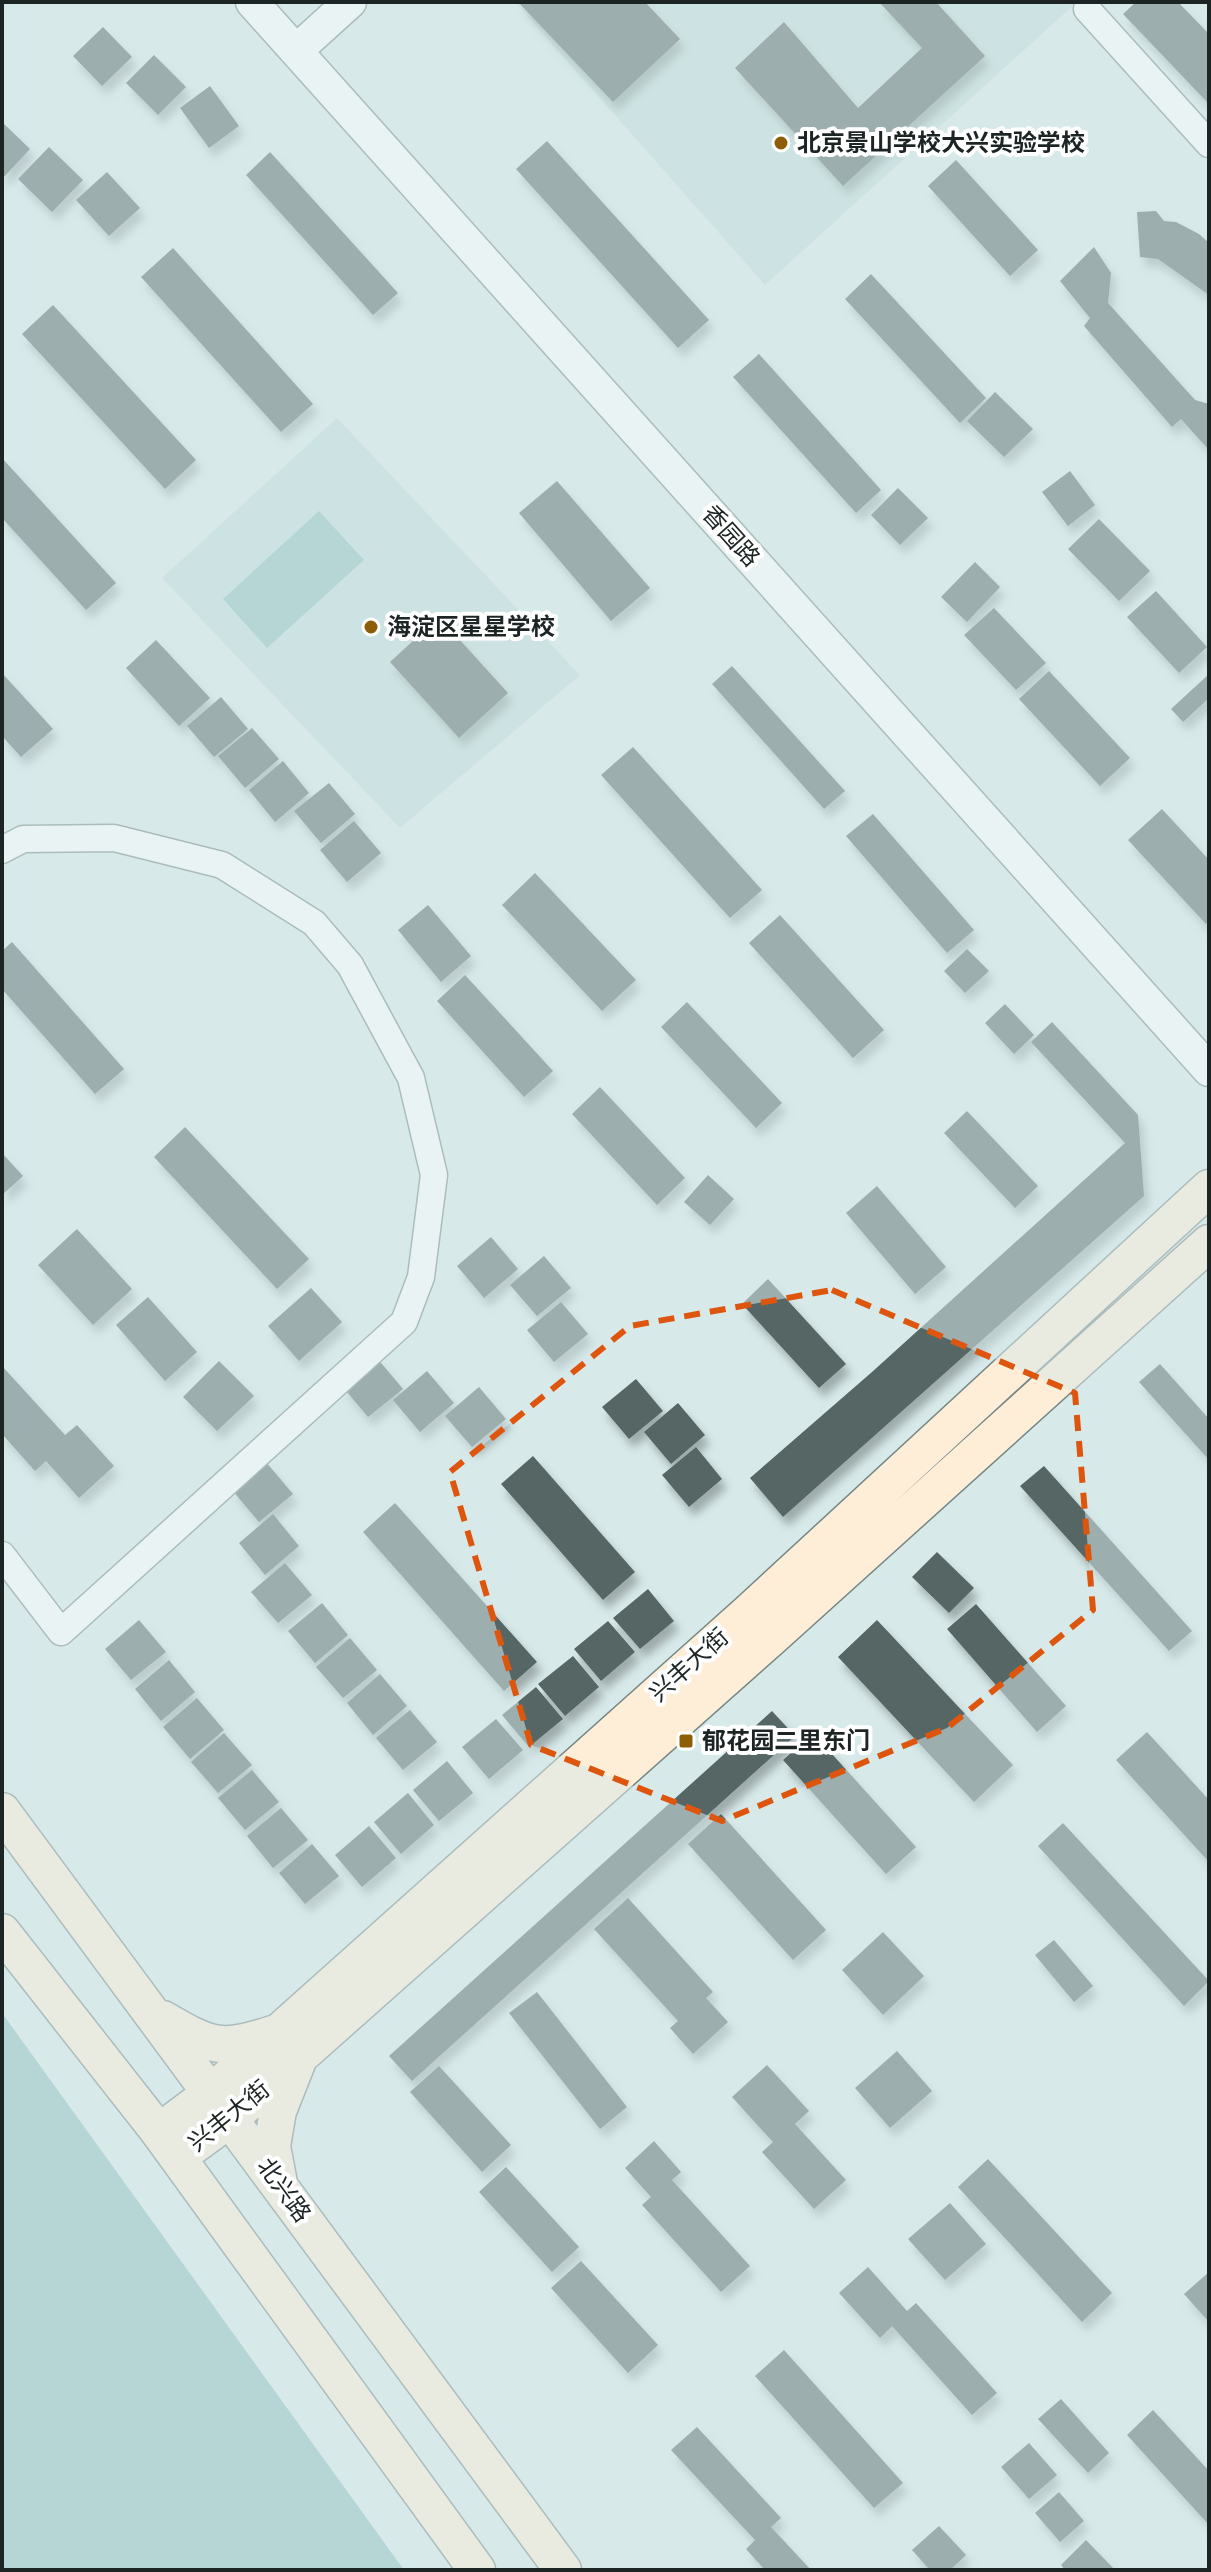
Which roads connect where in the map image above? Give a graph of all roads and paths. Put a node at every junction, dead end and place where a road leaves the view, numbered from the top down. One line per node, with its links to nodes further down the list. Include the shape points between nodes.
1 (252, 2): 4 (street, 香园路)
2 (350, 2): 4 (street)
3 (1087, 9): 5 (street)
4 (297, 50): 7 (street, 香园路)
5 (1209, 144)
6 (2, 850): 10 (street, via 23,839 114,838 222,865 314,923 350,965 411,1078 434,1175 421,1277 404,1322 61,1632)
7 (1209, 1070)
8 (1209, 1188): 14 (main road, 兴丰大街)
9 (1209, 1243): 14 (main road, 兴丰大街, via 771,1638)
10 (2, 1555)
11 (2, 1811): 13 (main road, 北兴路)
12 (2, 1932): 16 (main road)
13 (153, 2014): 14 (main road, via 195,2038 222,2046); 15 (main road, 北兴路)
14 (290, 2044): 15 (main road, 兴丰大街); 17 (main road, via 272,2146)
15 (222, 2105): 16 (main road, 兴丰大街); 17 (main road, 北兴路)
16 (169, 2145): 18 (main road)
17 (280, 2184): 19 (main road, 北兴路)
18 (477, 2570)
19 (563, 2570)

